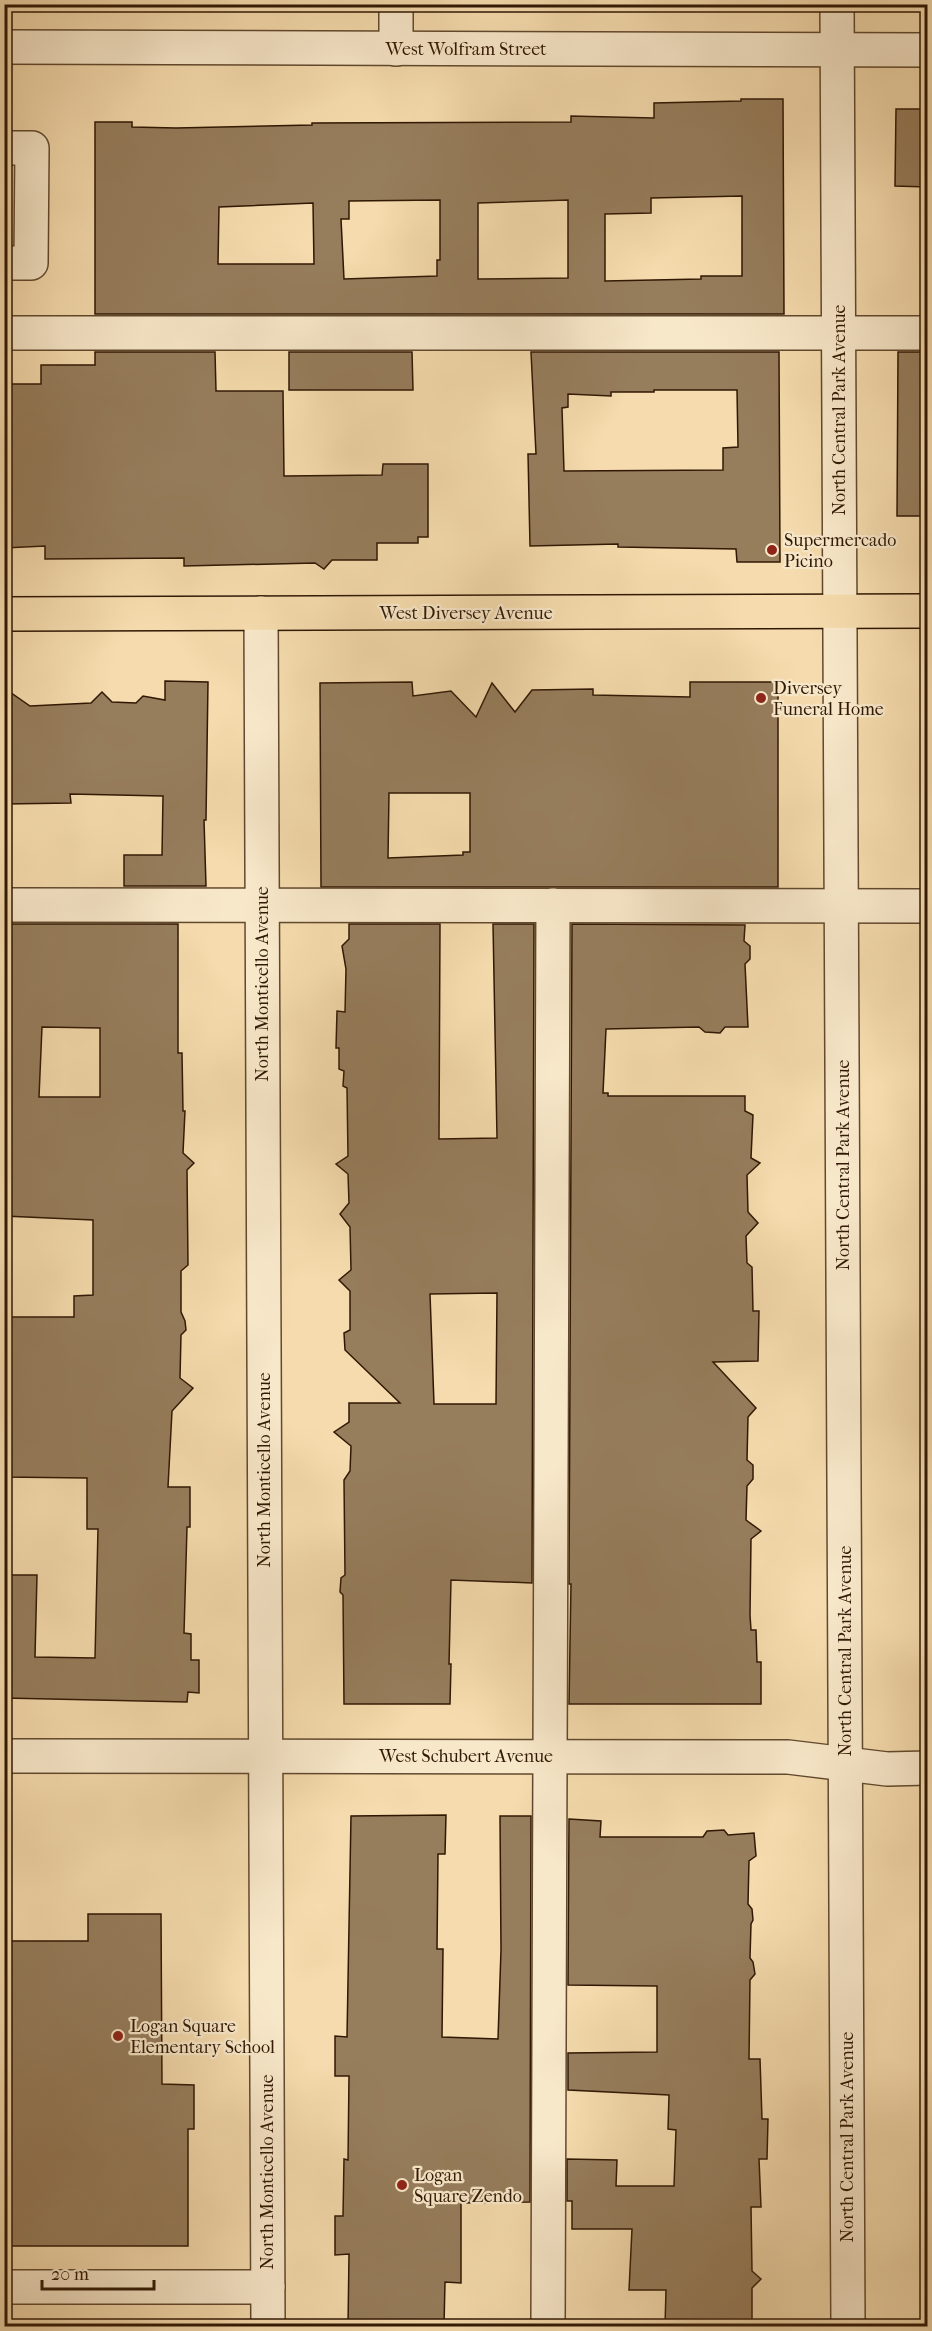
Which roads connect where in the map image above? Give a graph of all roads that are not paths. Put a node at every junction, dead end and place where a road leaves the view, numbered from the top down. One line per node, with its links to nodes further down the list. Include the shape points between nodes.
1 (396, 4): 4 (street)
2 (837, 4): 5 (street, North Central Park Avenue)
3 (4, 47): 4 (street, West Wolfram Street)
4 (396, 49): 5 (street, West Wolfram Street)
5 (838, 50): 6 (street, West Wolfram Street); 10 (street, North Central Park Avenue)
6 (927, 50)
7 (4, 148): 8 (street, via 32,148 31,263)
8 (4, 262)
9 (4, 333): 10 (street)
10 (839, 333): 11 (street); 13 (street, North Central Park Avenue)
11 (927, 333)
12 (927, 611): 13 (main road, West Diversey Avenue)
13 (840, 612): 14 (main road, West Diversey Avenue); 19 (street, North Central Park Avenue)
14 (261, 613): 15 (main road, West Diversey Avenue); 17 (street, North Monticello Avenue)
15 (4, 614)
16 (4, 905): 17 (street)
17 (262, 905): 18 (street); 22 (street, North Monticello Avenue)
18 (553, 905): 19 (street); 23 (street)
19 (841, 905): 20 (street); 24 (street, North Central Park Avenue)
20 (927, 906)
21 (4, 1756): 22 (street, West Schubert Avenue)
22 (266, 1756): 23 (street, West Schubert Avenue); 27 (street, North Monticello Avenue)
23 (550, 1756): 24 (street, West Schubert Avenue, via 788,1757); 29 (street)
24 (846, 1763): 25 (street, West Schubert Avenue); 30 (street, North Central Park Avenue)
25 (927, 1768)
26 (4, 2287): 27 (street)
27 (268, 2287): 28 (street, North Monticello Avenue)
28 (268, 2326)
29 (548, 2326)
30 (848, 2326)

